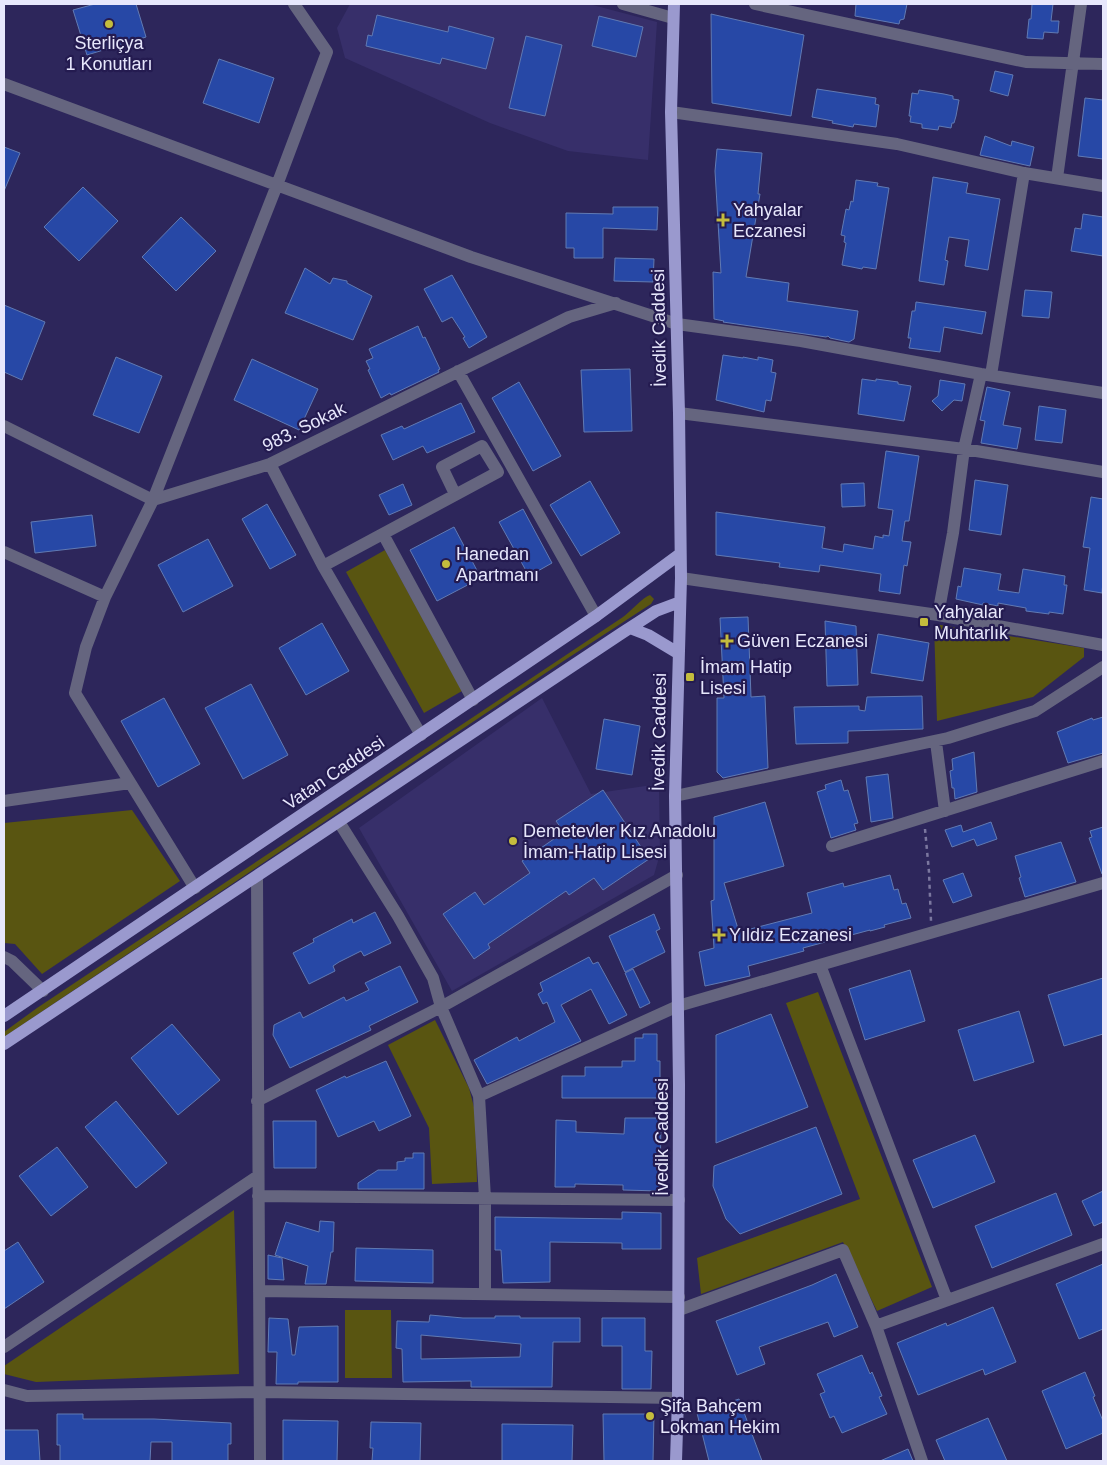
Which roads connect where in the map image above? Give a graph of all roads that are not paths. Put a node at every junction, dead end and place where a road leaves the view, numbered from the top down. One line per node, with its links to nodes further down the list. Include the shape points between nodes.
1 (294, 4): 13 (street, via 327,52)
2 (622, 4): 6 (street)
3 (674, 4): 6 (main road, İvedik Caddesi)
4 (755, 4): 7 (street, via 1026,62)
5 (1081, 4): 7 (street)
6 (673, 18): 10 (main road, İvedik Caddesi)
7 (1072, 63): 8 (street); 12 (street)
8 (1103, 64)
9 (4, 84): 13 (street)
10 (671, 112): 11 (street, via 898,144); 16 (main road, İvedik Caddesi)
11 (1024, 173): 12 (street); 18 (street)
12 (1057, 178): 14 (street)
13 (277, 185): 15 (street, via 471,257); 26 (street)
14 (1103, 186)
15 (616, 303): 16 (street); 17 (street, 983. Sokak, via 569,317)
16 (677, 324): 18 (street, via 801,341); 20 (main road, İvedik Caddesi)
17 (458, 371): 23 (street, 983. Sokak); 35 (street)
18 (986, 375): 19 (street); 22 (street)
19 (1103, 393)
20 (679, 413): 22 (street); 29 (main road, İvedik Caddesi)
21 (4, 426): 26 (street)
22 (964, 450): 24 (street); 34 (street)
23 (270, 464): 26 (street, 983. Sokak); 30 (street)
24 (1103, 472)
25 (455, 494): 27 (street)
26 (153, 500): 32 (street)
27 (383, 534): 30 (street); 40 (street)
28 (4, 552): 32 (street)
29 (680, 554): 31 (main road, İvedik Caddesi); 35 (main road, Vatan Caddesi)
30 (323, 566): 41 (street)
31 (681, 578): 33 (main road, İvedik Caddesi); 34 (street)
32 (105, 597): 44 (street, via 86,647 75,693)
33 (680, 602): 36 (main road, via 656,611); 38 (main road, İvedik Caddesi)
34 (938, 615): 37 (street)
35 (596, 616): 40 (main road, Vatan Caddesi)
36 (630, 628): 38 (main road); 48 (main road)
37 (1103, 645)
38 (678, 653): 45 (main road, İvedik Caddesi)
39 (1103, 666): 42 (street, via 1035,711)
40 (473, 700): 41 (main road, Vatan Caddesi)
41 (422, 735): 53 (main road, Vatan Caddesi)
42 (936, 742): 45 (street); 47 (street)
43 (1103, 761): 47 (street)
44 (130, 783): 46 (street); 53 (street)
45 (675, 796): 50 (main road, İvedik Caddesi)
46 (4, 801)
47 (945, 811): 49 (street)
48 (339, 822): 51 (main road); 58 (street, via 433,978)
49 (832, 846)
50 (677, 875): 57 (main road, İvedik Caddesi); 58 (street)
51 (257, 877): 60 (main road); 62 (street)
52 (1103, 883): 55 (street)
53 (195, 888): 56 (main road, Vatan Caddesi)
54 (4, 957): 56 (street)
55 (820, 965): 57 (street); 70 (street)
56 (43, 991): 59 (main road, Vatan Caddesi)
57 (678, 1006): 61 (street); 66 (main road, İvedik Caddesi)
58 (441, 1007): 61 (street); 62 (street)
59 (4, 1016)
60 (4, 1044)
61 (479, 1096): 65 (street)
62 (257, 1101): 63 (street)
63 (258, 1176): 64 (street); 73 (street)
64 (258, 1196): 65 (street); 68 (street)
65 (485, 1198): 66 (street); 69 (street)
66 (679, 1200): 71 (main road, İvedik Caddesi)
67 (1103, 1244): 70 (street)
68 (259, 1291): 69 (street); 75 (street)
69 (486, 1294): 71 (street)
70 (947, 1300): 72 (street)
71 (679, 1304): 72 (street, via 843,1250); 76 (main road, İvedik Caddesi)
72 (876, 1326): 79 (street)
73 (4, 1347)
74 (4, 1390): 75 (street, via 27,1396)
75 (260, 1392): 76 (street); 77 (street)
76 (678, 1398): 78 (main road, İvedik Caddesi)
77 (260, 1461)
78 (676, 1461)
79 (922, 1461)

